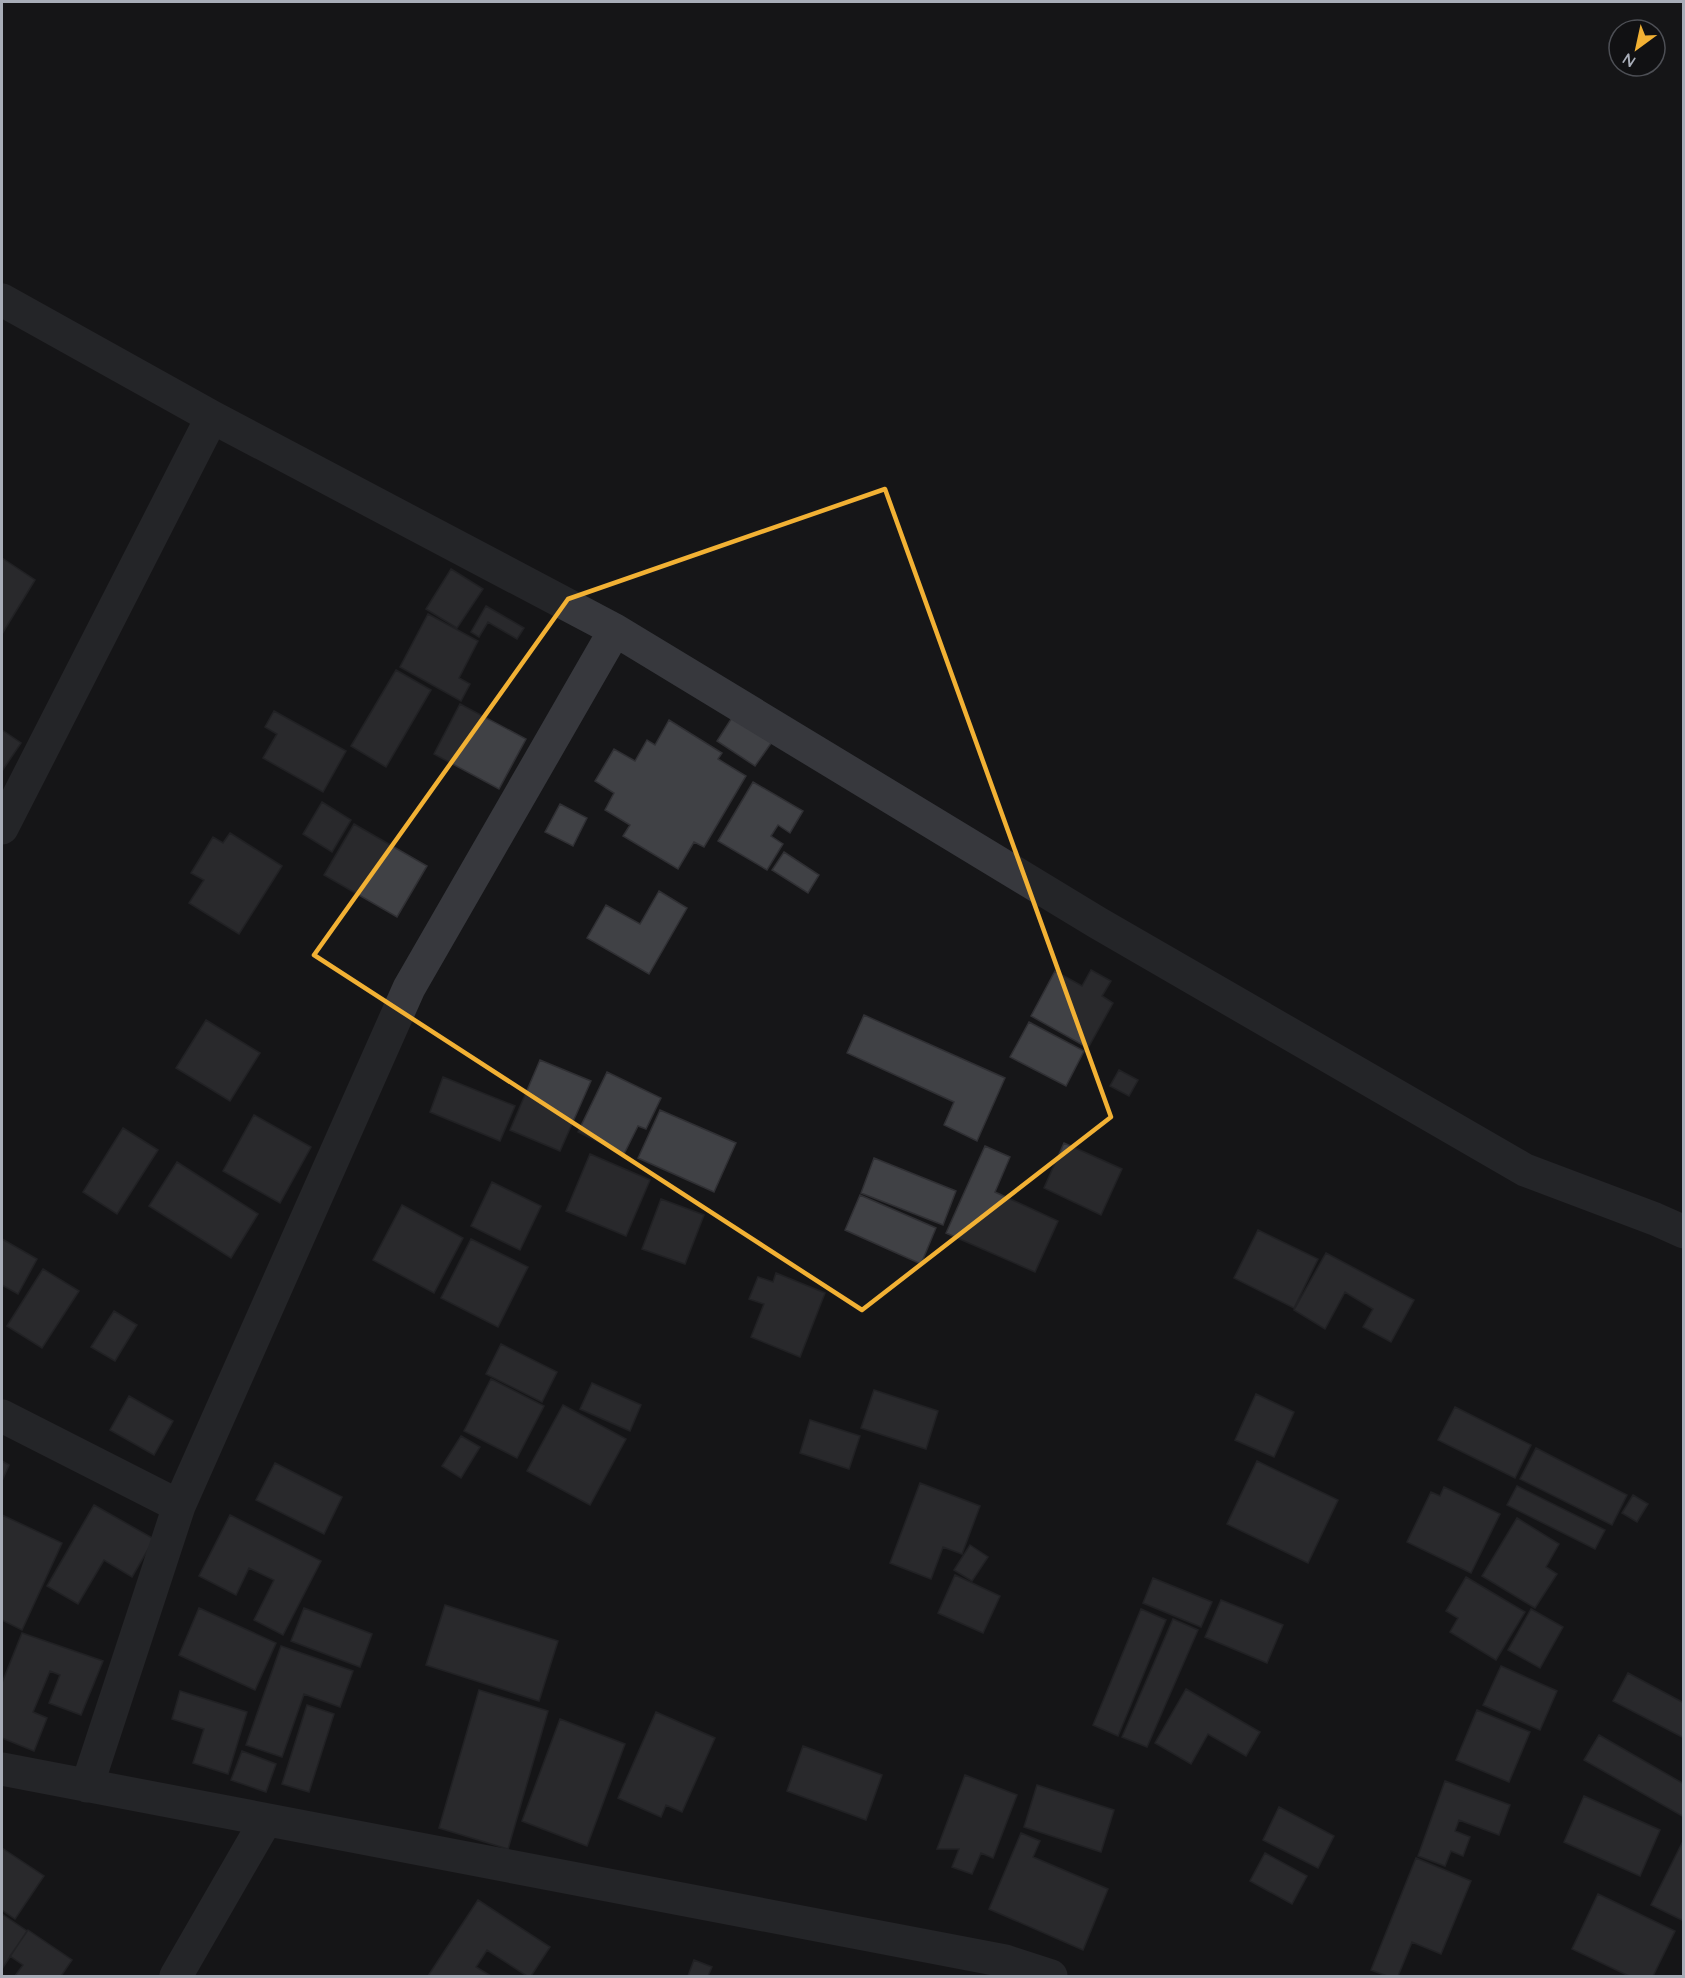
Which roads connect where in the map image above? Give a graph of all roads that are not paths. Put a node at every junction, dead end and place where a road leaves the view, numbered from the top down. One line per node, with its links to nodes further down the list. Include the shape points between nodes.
1 (2, 300): 2 (street)
2 (212, 417): 3 (street); 4 (street)
3 (615, 630): 5 (street, via 1098,923 1525,1170); 7 (street, via 409,988)
4 (2, 828)
5 (1683, 1233)
6 (2, 1416): 7 (street)
7 (179, 1506): 9 (street)
8 (2, 1769): 9 (street)
9 (87, 1786): 10 (street)
10 (266, 1820): 11 (street); 12 (street, via 1005,1961)
11 (176, 1977)
12 (1051, 1977)

